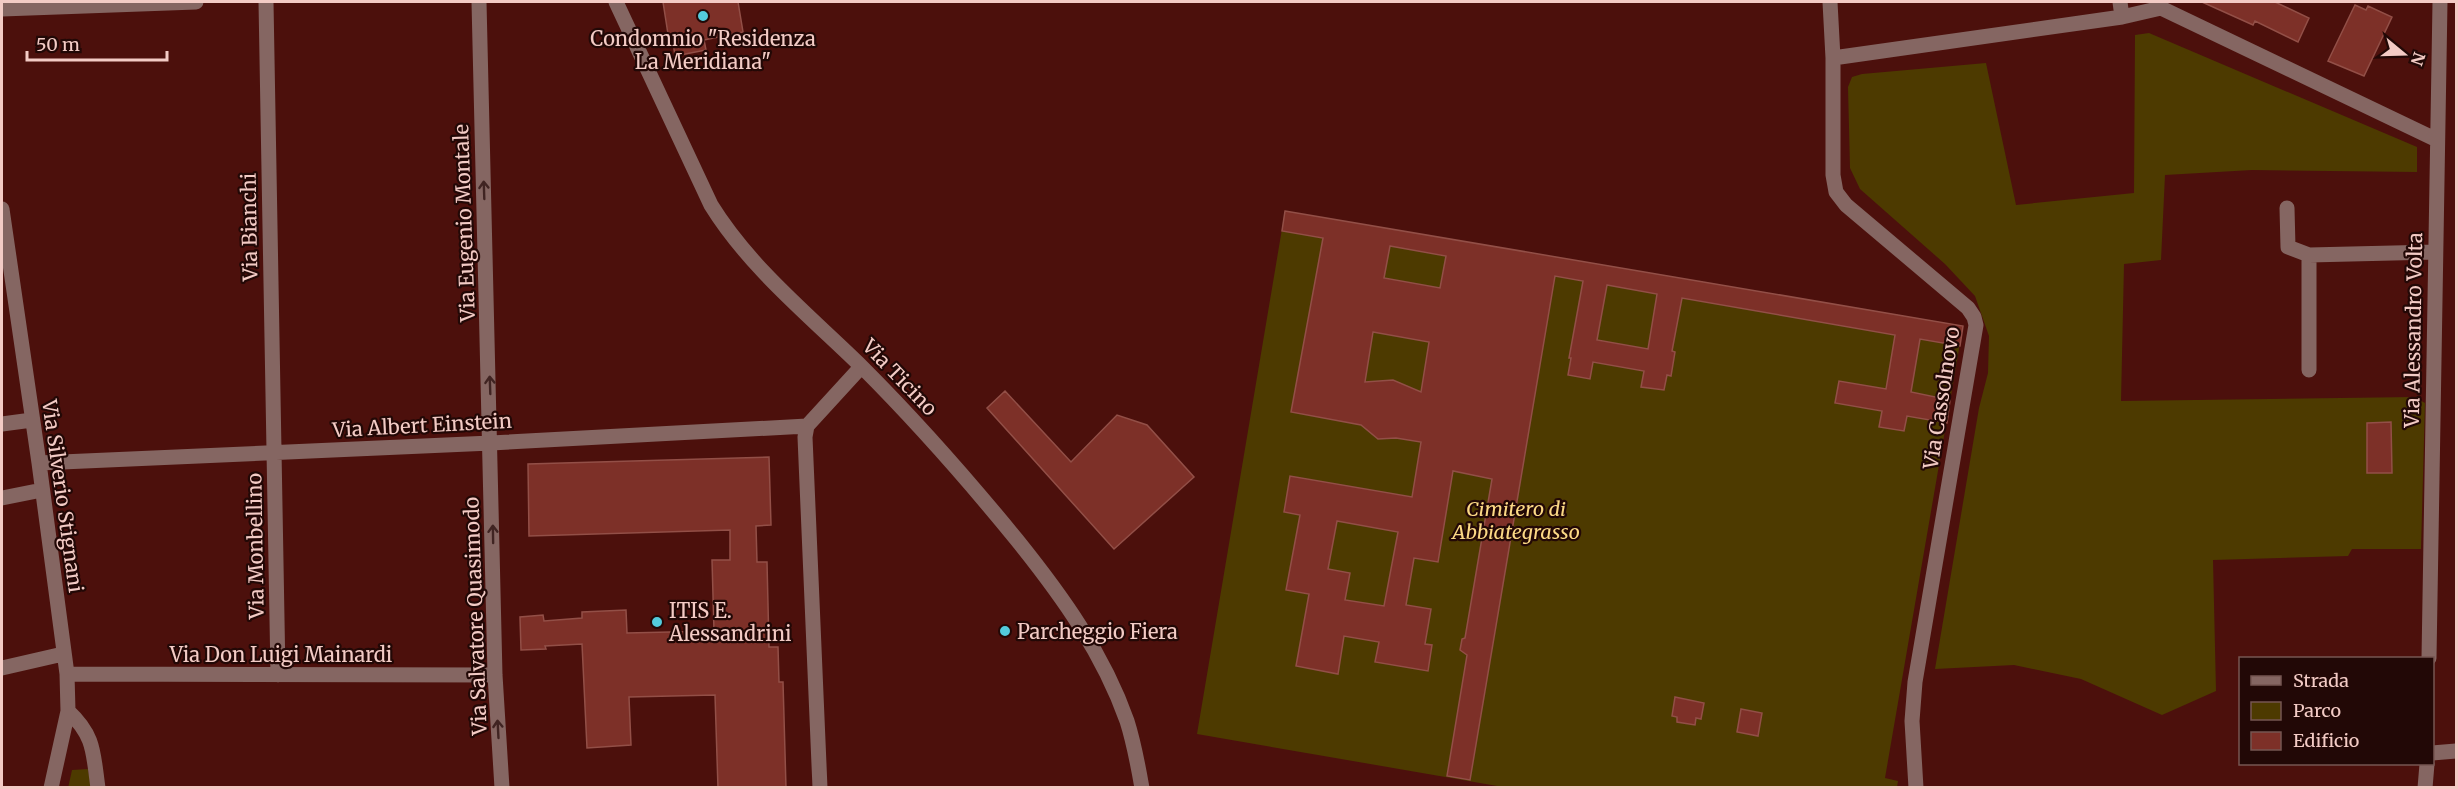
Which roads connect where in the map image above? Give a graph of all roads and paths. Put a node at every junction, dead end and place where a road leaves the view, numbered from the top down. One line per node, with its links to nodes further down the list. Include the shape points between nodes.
1 (196, 2): 8 (street)
2 (266, 2): 22 (street, Via Bianchi)
3 (479, 2): 21 (street, Via Eugenio Montale, one-way to 3)
4 (616, 2): 16 (street, Via Ticino, via 722,222 787,296)
5 (1830, 2): 10 (street, Via Cassolnovo)
6 (2120, 2): 9 (street)
7 (2440, 2): 11 (street, Via Alessandro Volta)
8 (2, 9)
9 (2122, 17): 10 (street); 11 (street, via 2161,8)
10 (1833, 58): 41 (street, Via Cassolnovo, via 1836,192 1845,205 1968,308 1976,326 1915,682 1912,721)
11 (2437, 140): 14 (street, Via Alessandro Volta)
12 (2287, 208): 15 (street, via 2288,247)
13 (2, 209): 18 (street, Via Silverio Stignani)
14 (2435, 252): 15 (street); 27 (street, Via Alessandro Volta)
15 (2309, 255): 17 (street)
16 (861, 367): 20 (street); 40 (street, Via Ticino, via 985,500 1065,602 1094,647 1117,697 1132,737)
17 (2309, 370)
18 (32, 420): 19 (street); 23 (street, Via Silverio Stignani)
19 (2, 424)
20 (807, 426): 21 (street, Via Albert Einstein); 39 (street)
21 (491, 443): 22 (street, Via Albert Einstein); 31 (street, Via Salvatore Quasimodo, one-way to 21)
22 (275, 452): 23 (street, Via Albert Einstein); 30 (street, Via Monbellino)
23 (39, 463): 24 (street, Via Silverio Stignani)
24 (42, 490): 25 (street); 26 (street, Via Silverio Stignani)
25 (2, 498)
26 (63, 654): 28 (street); 29 (street, Via Silverio Stignani)
27 (2429, 657)
28 (2, 668)
29 (67, 674): 30 (street, Via Don Luigi Mainardi); 32 (street, Via Silverio Stignani)
30 (278, 675): 31 (street, Via Don Luigi Mainardi)
31 (495, 675): 38 (street, Via Salvatore Quasimodo, one-way to 31)
32 (68, 711): 36 (street, Via Silverio Stignani); 37 (street, via 84,725 91,741)
33 (2457, 751): 34 (street)
34 (2434, 753)
35 (2427, 765): 42 (street)
36 (51, 788)
37 (98, 788)
38 (502, 788)
39 (820, 788)
40 (1142, 788)
41 (1916, 788)
42 (2425, 788)

